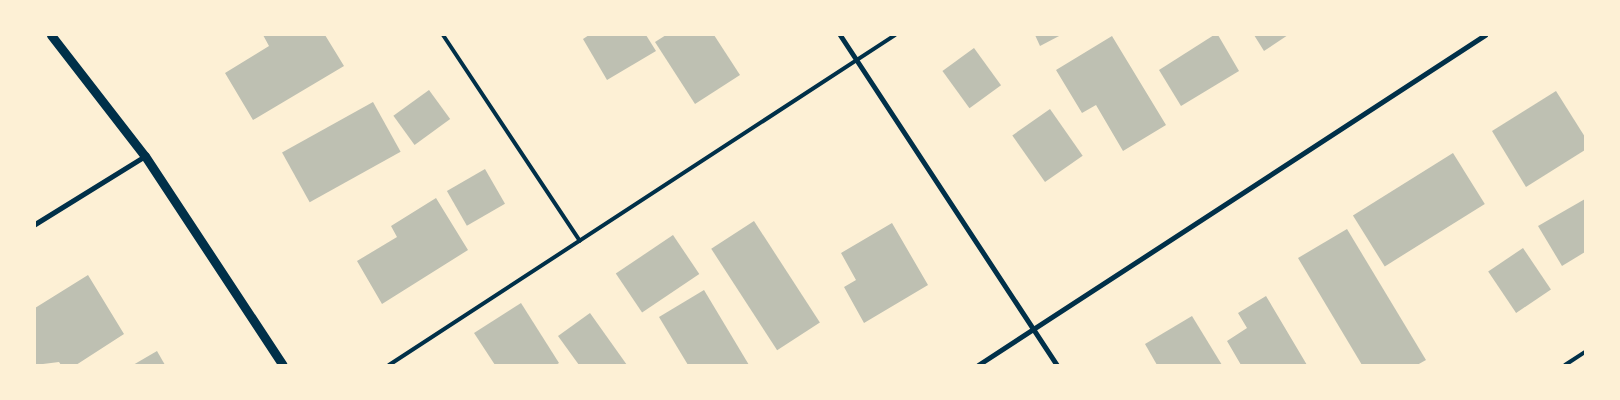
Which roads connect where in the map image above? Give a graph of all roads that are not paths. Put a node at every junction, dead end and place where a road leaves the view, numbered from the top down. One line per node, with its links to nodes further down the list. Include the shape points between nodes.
1 (50, 35): 7 (street)
2 (443, 35): 9 (lane)
3 (840, 35): 6 (street)
4 (895, 35): 6 (lane)
5 (1484, 35): 10 (street)
6 (856, 60): 9 (lane); 10 (street)
7 (145, 156): 8 (street); 12 (street)
8 (35, 224)
9 (580, 241): 13 (lane)
10 (1033, 328): 14 (street); 15 (street)
11 (1585, 352): 16 (lane)
12 (283, 365)
13 (389, 365)
14 (978, 365)
15 (1057, 365)
16 (1565, 365)

